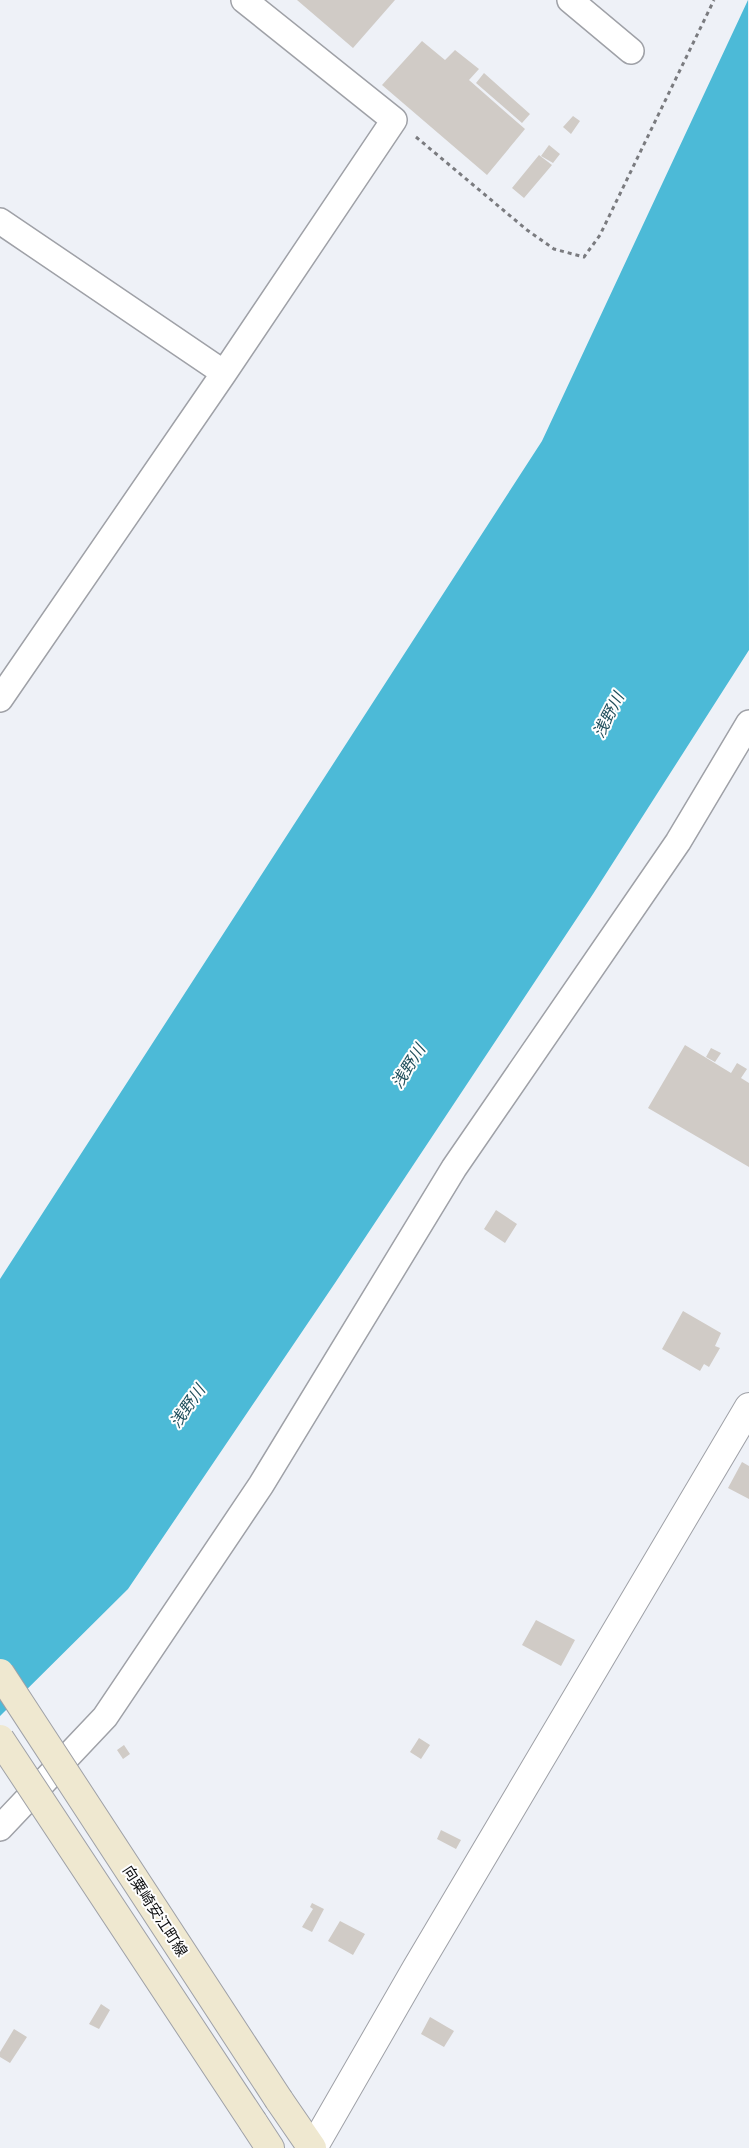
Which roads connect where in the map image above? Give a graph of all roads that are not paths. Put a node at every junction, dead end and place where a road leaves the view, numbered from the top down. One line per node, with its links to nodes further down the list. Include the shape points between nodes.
1 (244, 0): 5 (street, via 394,120)
2 (570, 0): 3 (street)
3 (631, 51)
4 (0, 221): 5 (street)
5 (224, 373): 6 (street)
6 (0, 698)
7 (749, 723): 11 (street, via 678,842 454,1168 261,1485 105,1717)
8 (749, 1407): 13 (street)
9 (0, 1672): 13 (main road, 向粟崎安江町線, bridge)
10 (0, 1740): 12 (main road, bridge)
11 (0, 1828)
12 (270, 2148)
13 (312, 2148)

